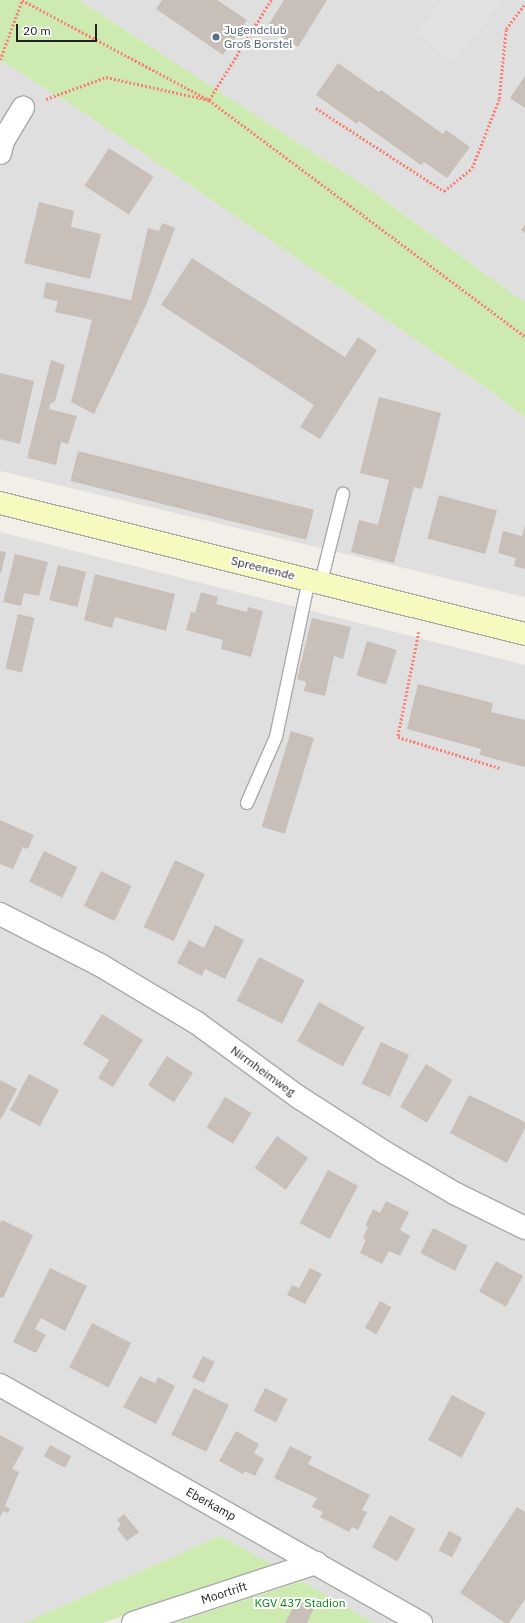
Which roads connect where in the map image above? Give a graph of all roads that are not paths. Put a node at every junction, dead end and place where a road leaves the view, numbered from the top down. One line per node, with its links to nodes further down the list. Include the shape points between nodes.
1 (23, 108): 2 (street, via 3,141)
2 (0, 153)
3 (343, 494): 5 (lane)
4 (0, 503): 5 (street, Spreenende)
5 (315, 581): 6 (street, Spreenende); 7 (lane, via 276,738)
6 (525, 634)
7 (248, 803)
8 (0, 914): 9 (street, Nirrnheimweg, via 100,965 197,1023 300,1098 384,1152 456,1194)
9 (525, 1228)
10 (0, 1385): 11 (street, Eberkamp)
11 (316, 1563): 12 (street, Moortrift); 13 (street, Eberkamp)
12 (133, 1623)
13 (421, 1623)

